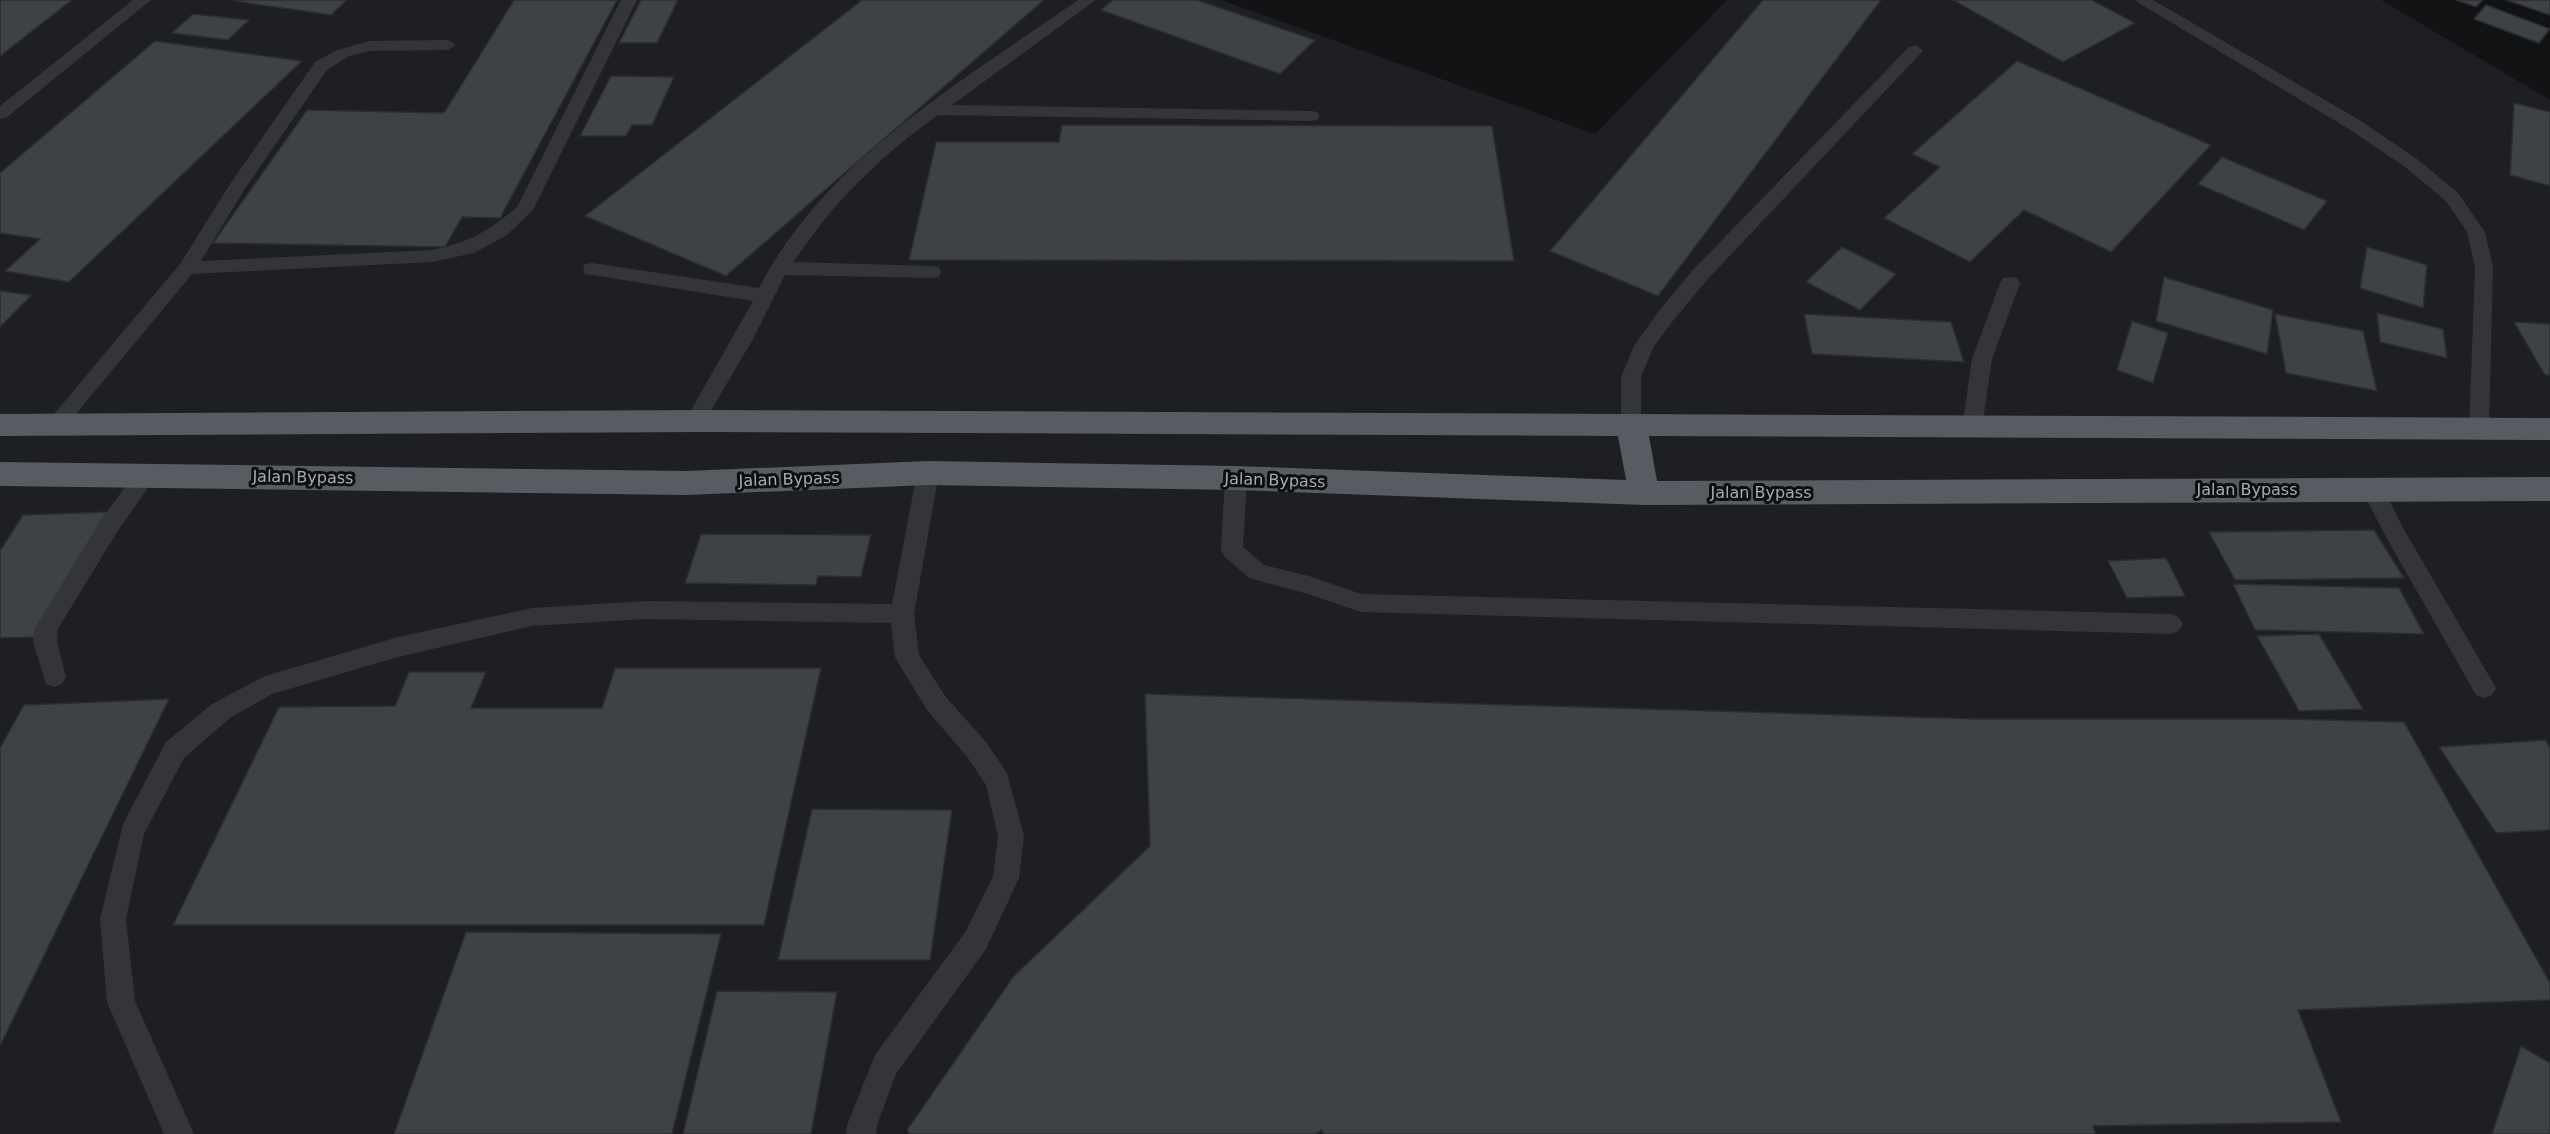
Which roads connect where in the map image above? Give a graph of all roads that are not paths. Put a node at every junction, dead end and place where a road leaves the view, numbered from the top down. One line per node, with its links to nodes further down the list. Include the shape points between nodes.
1 (143, 0): 8 (lane)
2 (629, 0): 10 (lane, via 524,210 500,231 468,249 432,256)
3 (1088, 0): 7 (lane)
4 (2142, 0): 21 (lane, via 2355,125 2452,197 2476,232 2484,267)
5 (448, 45): 10 (lane, via 370,46 343,53 321,66 236,188)
6 (1915, 50): 17 (lane, via 1699,276 1665,317 1644,346 1631,377)
7 (934, 110): 9 (lane); 11 (lane, via 862,167 827,204)
8 (0, 114)
9 (1311, 116)
10 (187, 268): 19 (lane)
11 (779, 268): 13 (lane); 15 (lane)
12 (592, 269): 15 (lane)
13 (932, 272)
14 (2010, 283): 20 (lane, via 1982,359)
15 (765, 296): 16 (lane)
16 (695, 421): 17 (highway); 19 (highway)
17 (1631, 424): 20 (highway); 29 (highway)
18 (0, 425): 19 (highway)
19 (55, 426)
20 (1972, 428): 21 (highway)
21 (2479, 429): 22 (highway)
22 (2550, 429)
23 (928, 473): 25 (highway, Jalan Bypass, via 687,483); 26 (highway, Jalan Bypass); 30 (lane)
24 (0, 474): 25 (highway, Jalan Bypass)
25 (146, 475): 32 (lane, via 109,526 47,628 45,642)
26 (1236, 478): 29 (highway, Jalan Bypass); 31 (lane, via 1232,550 1257,572 1361,603)
27 (2372, 488): 28 (highway, Jalan Bypass); 29 (highway, Jalan Bypass); 33 (lane)
28 (2550, 489)
29 (1644, 493)
30 (902, 614): 34 (lane, via 646,610 532,617 399,647 265,686 221,711 175,750 132,832 113,919 121,1002); 35 (lane, via 907,657 936,703 998,780 1011,836 1006,878 976,940 885,1065)
31 (2171, 624)
32 (54, 677)
33 (2484, 688)
34 (179, 1134)
35 (861, 1134)

